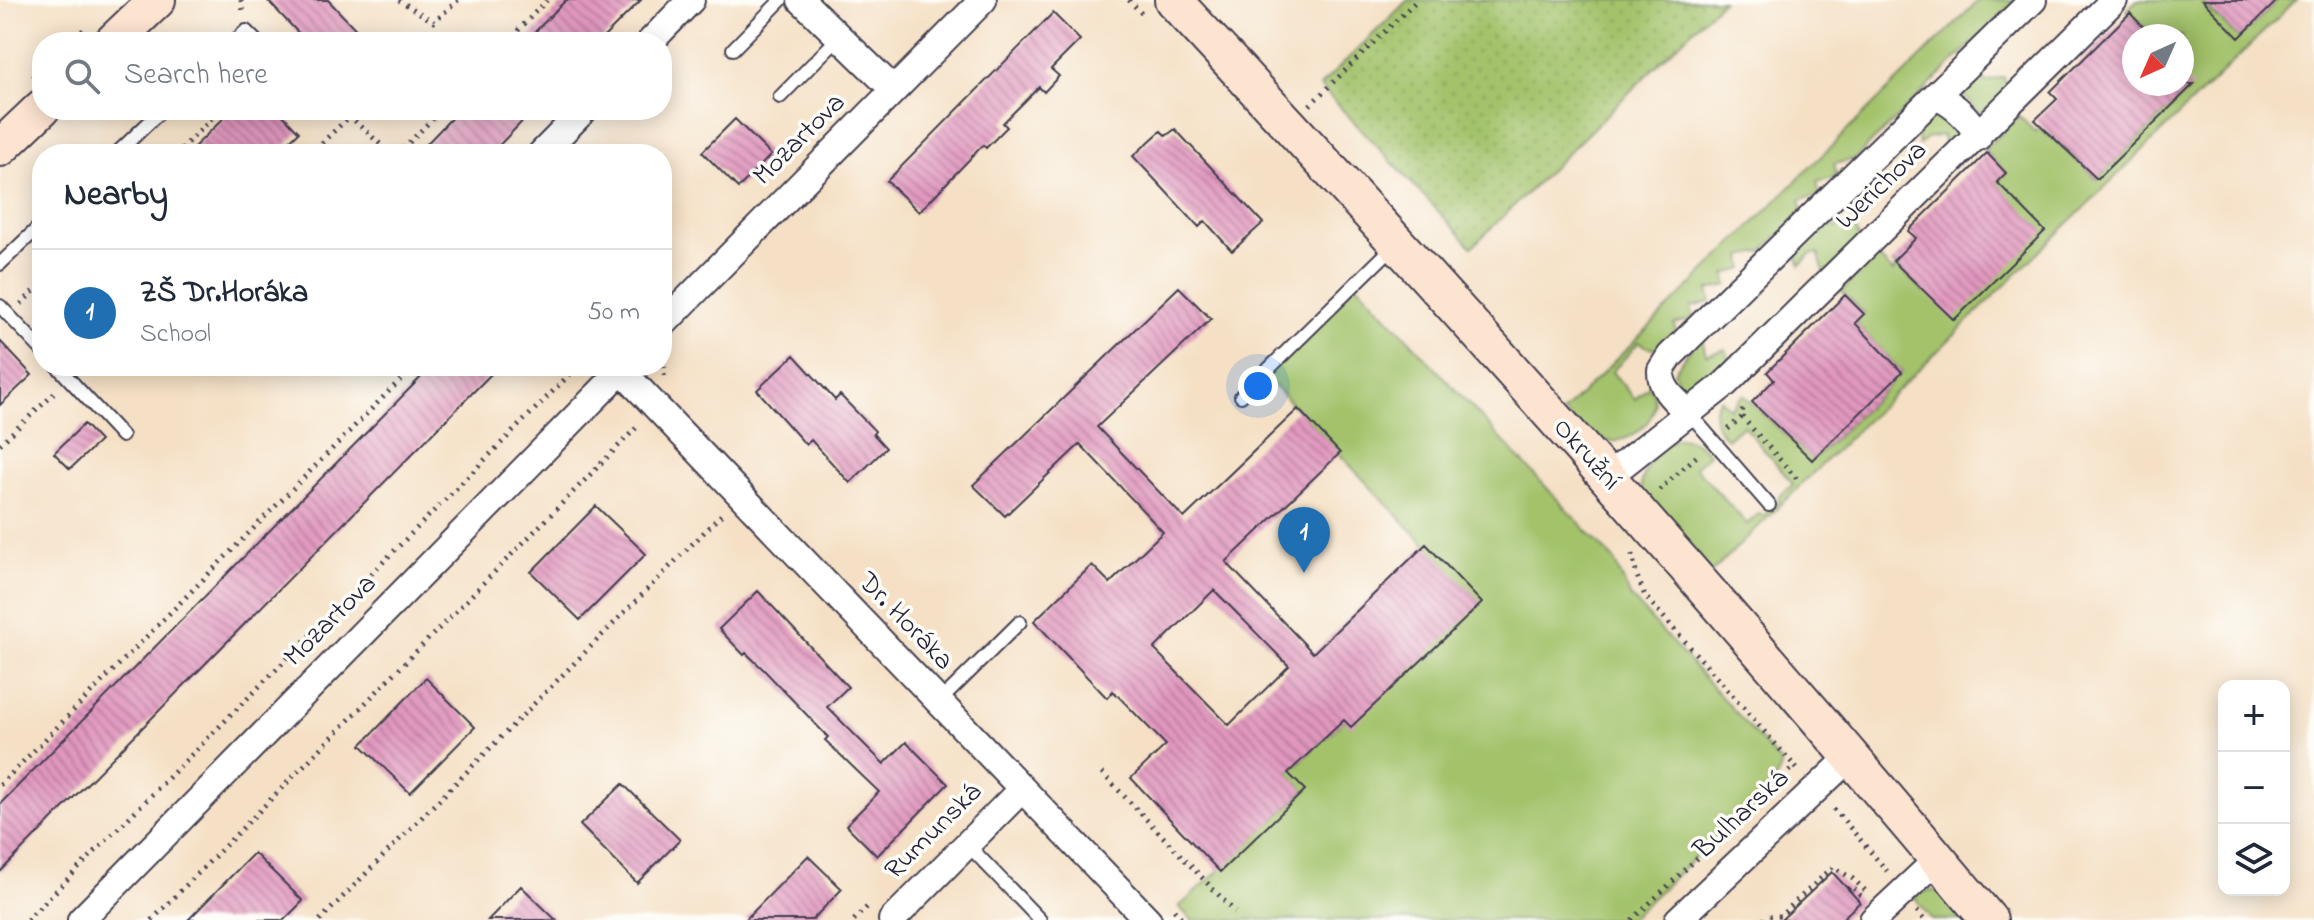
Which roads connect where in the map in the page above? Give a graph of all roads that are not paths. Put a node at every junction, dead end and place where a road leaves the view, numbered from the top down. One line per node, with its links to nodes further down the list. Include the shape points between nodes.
1 (157, 0): 9 (street)
2 (691, 0): 10 (street)
3 (781, 0): 12 (lane)
4 (801, 0): 11 (street)
5 (983, 0): 13 (street, Mozartova)
6 (2033, 0): 14 (street, Werichova)
7 (2114, 0): 19 (street, Werichova)
8 (1162, 11): 24 (street, Okružní, via 1289,125)
9 (123, 32)
10 (660, 32)
11 (839, 37): 13 (street); 15 (lane)
12 (733, 49)
13 (894, 90): 27 (street, Mozartova)
14 (1936, 96): 19 (street, via 1962,113); 33 (street, Werichova, via 1664,364 1660,376 1665,388)
15 (780, 97)
16 (32, 118): 22 (street)
17 (152, 120): 20 (lane)
18 (574, 120): 21 (street)
19 (1978, 137): 33 (street, Werichova)
20 (126, 144)
21 (551, 144)
22 (0, 148)
23 (32, 234): 25 (lane)
24 (1398, 242): 32 (lane); 35 (street, Okružní)
25 (0, 264)
26 (4, 311): 28 (lane)
27 (672, 330)
28 (32, 340)
29 (67, 376): 34 (lane)
30 (614, 376): 44 (street, Mozartova)
31 (630, 376): 38 (street, Dr. Horáka)
32 (1241, 396)
33 (1690, 414): 35 (street, Werichova); 36 (lane)
34 (122, 436)
35 (1606, 478): 39 (street, Okružní)
36 (1769, 505)
37 (1020, 622): 38 (lane)
38 (938, 703): 40 (street, Dr. Horáka)
39 (1850, 757): 42 (street, Okružní); 48 (street, Bulharská)
40 (1021, 790): 41 (street, Rumunská); 47 (street, Dr. Horáka)
41 (967, 844): 45 (street, Rumunská); 46 (lane)
42 (1938, 859): 43 (street); 49 (street, Okružní)
43 (1873, 909)
44 (81, 920)
45 (892, 920)
46 (1040, 920)
47 (1148, 920)
48 (1678, 920)
49 (1989, 920)

